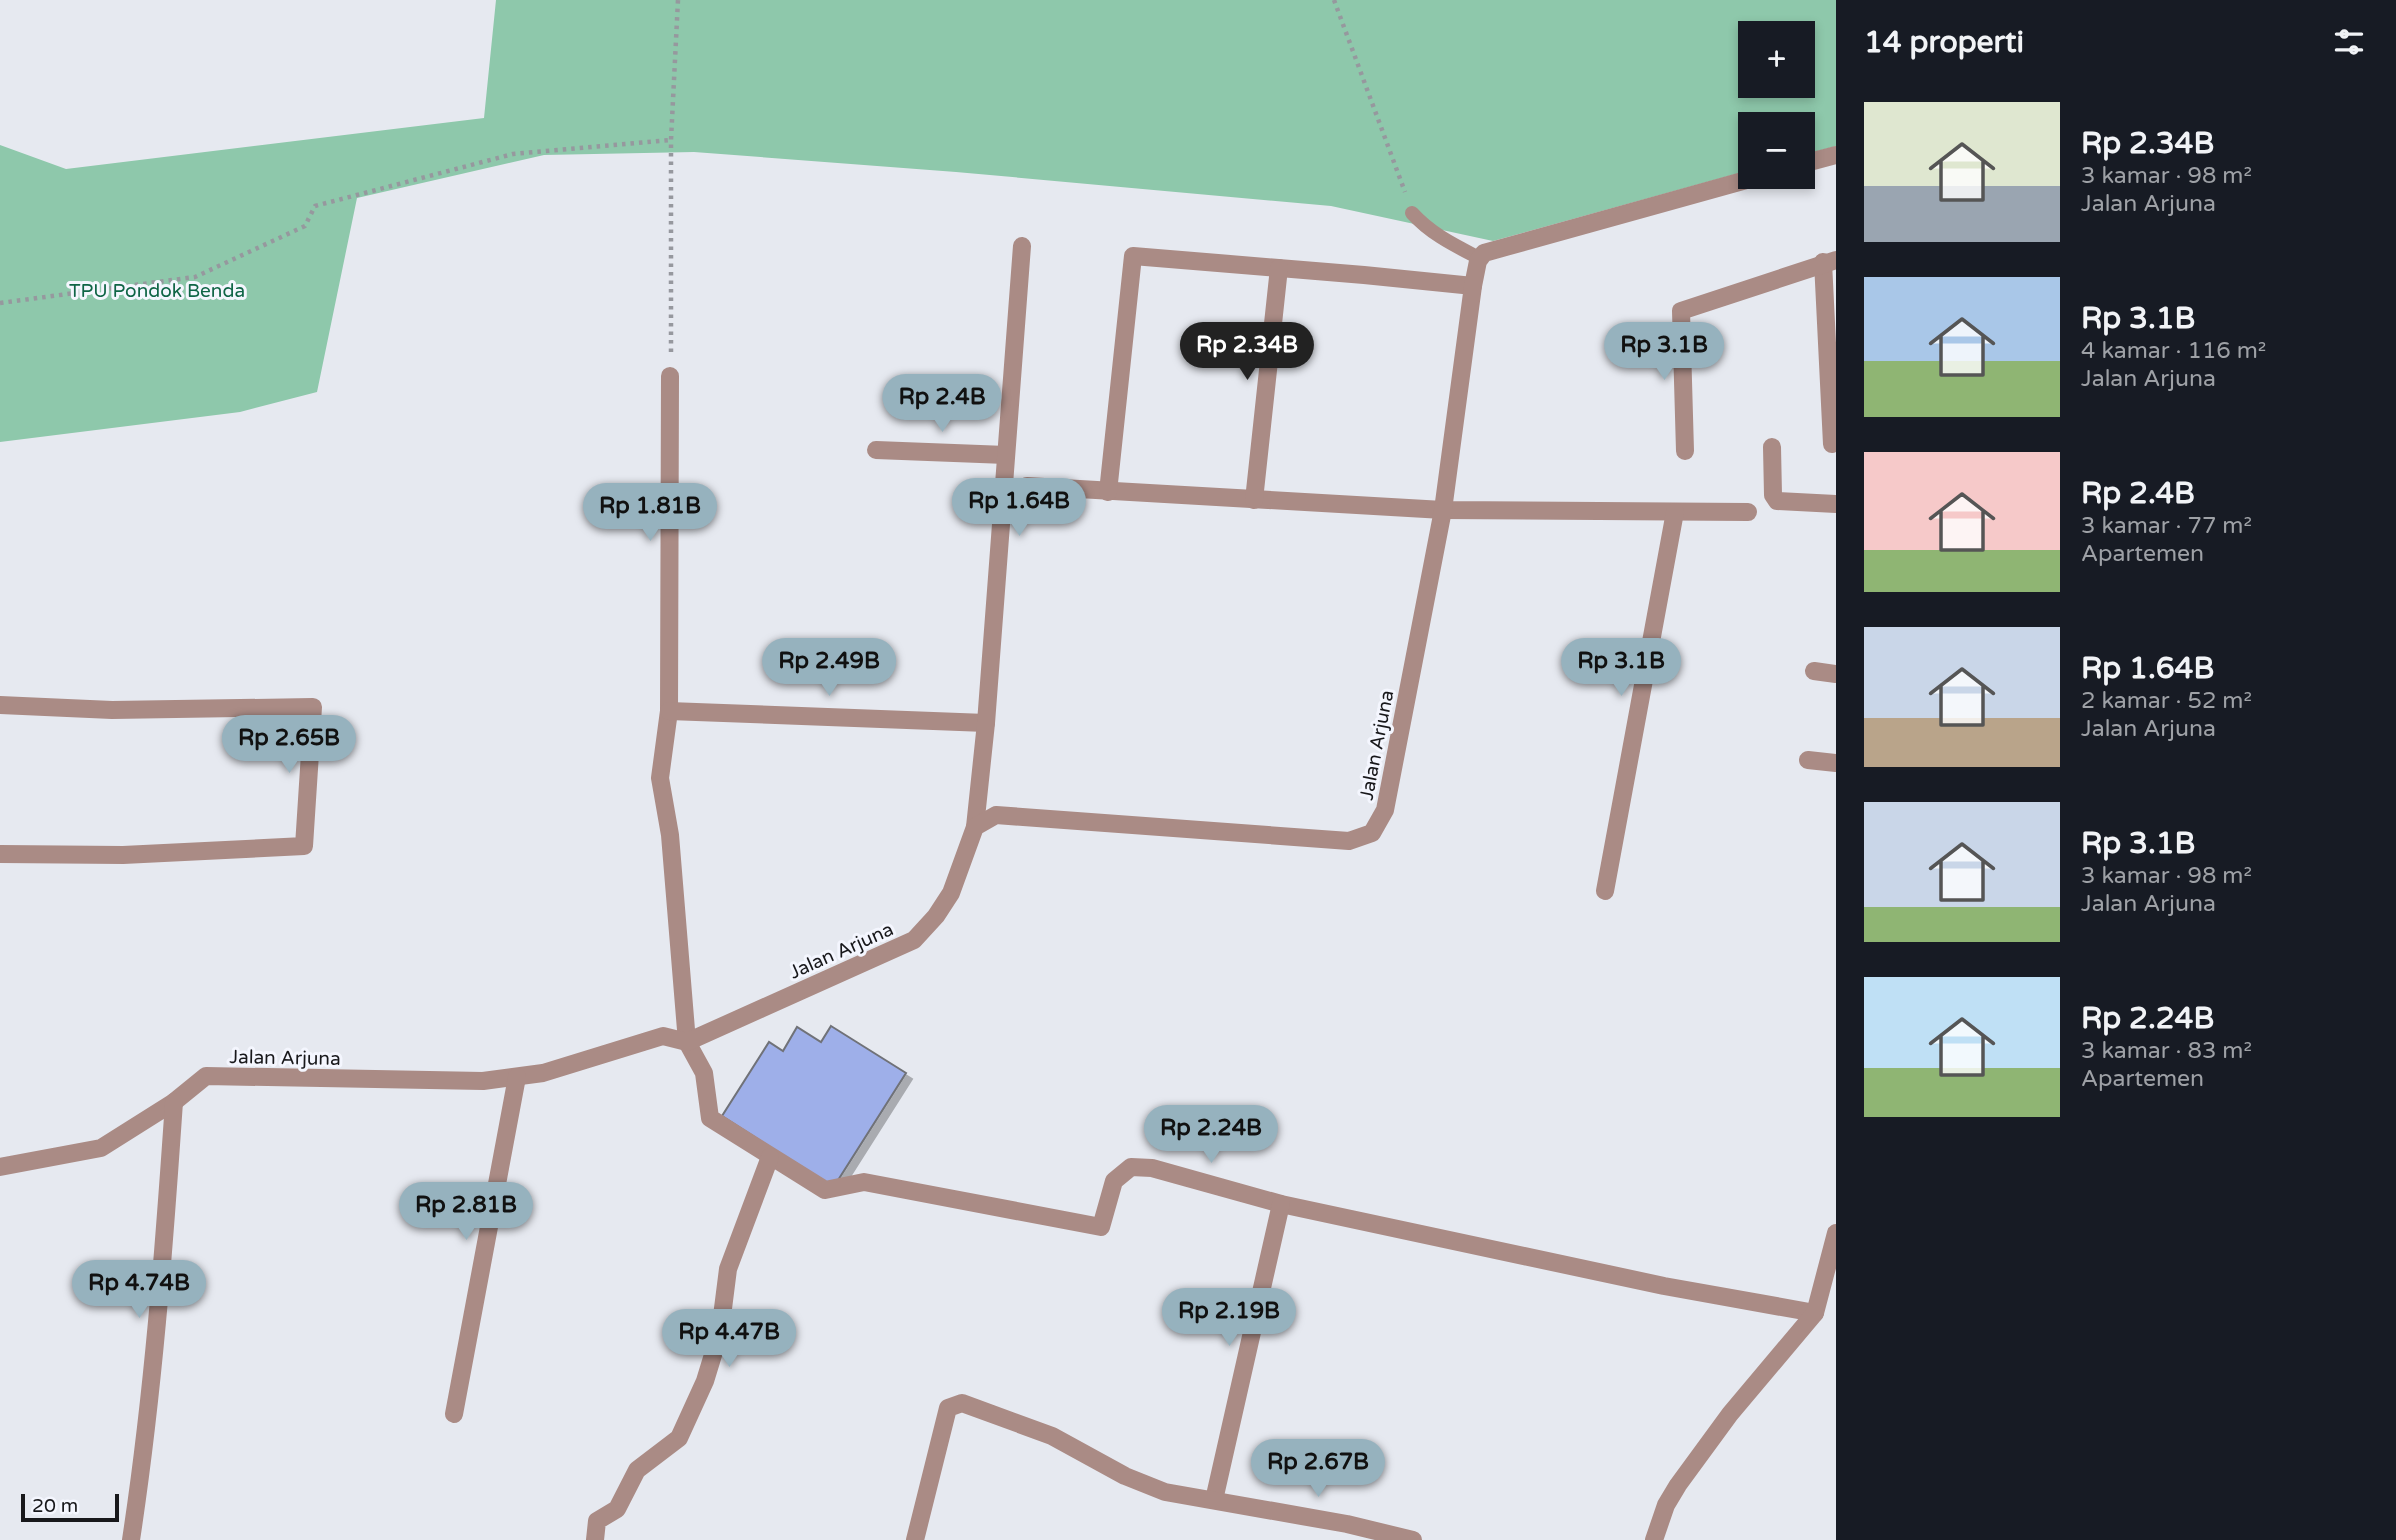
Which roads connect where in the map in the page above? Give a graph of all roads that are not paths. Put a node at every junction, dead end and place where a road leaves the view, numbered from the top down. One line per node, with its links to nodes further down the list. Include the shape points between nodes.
1 (1836, 155): 2 (street)
2 (1815, 161)
3 (1738, 182): 6 (street)
4 (1412, 212): 6 (lane, via 1438,237)
5 (1022, 246): 15 (street)
6 (1479, 258): 9 (street, Jalan Arjuna)
7 (1829, 261): 11 (street); 14 (street, via 1681,311)
8 (1279, 268): 9 (street); 17 (street, via 1133,256); 18 (street)
9 (1473, 286): 20 (street, Jalan Arjuna)
10 (670, 376): 26 (street)
11 (1832, 444)
12 (1772, 447): 19 (street, via 1777,501)
13 (876, 450): 15 (street)
14 (1685, 451)
15 (1006, 455): 27 (street)
16 (1027, 486): 17 (street)
17 (1108, 492): 18 (street)
18 (1254, 500): 20 (street)
19 (1836, 504)
20 (1443, 510): 21 (street); 30 (street, Jalan Arjuna, via 1385,810 1372,834 1349,841 996,815)
21 (1675, 512): 22 (street); 32 (street)
22 (1748, 512)
23 (1814, 671): 24 (street)
24 (1836, 674)
25 (0, 705): 31 (street, via 112,710 313,707 304,846 123,855)
26 (669, 711): 27 (street); 33 (street, via 660,778 670,835)
27 (986, 723): 30 (street)
28 (1808, 760): 29 (street)
29 (1836, 763)
30 (975, 827): 33 (street, Jalan Arjuna, via 951,893 914,940)
31 (0, 854)
32 (1605, 891)
33 (687, 1042): 34 (street, Jalan Arjuna, via 663,1036); 36 (street, via 704,1073 709,1118)
34 (517, 1077): 35 (street, Jalan Arjuna, via 483,1082 206,1076); 41 (street)
35 (174, 1102): 37 (street, Jalan Arjuna, via 102,1148); 43 (street, via 160,1309)
36 (770, 1157): 38 (street, via 825,1190 864,1182 1101,1227 1114,1181 1131,1167 1152,1168); 44 (street, via 728,1269 720,1332 705,1381 679,1438 638,1469 617,1509 597,1521)
37 (0, 1167)
38 (1281, 1204): 40 (street, via 1664,1286); 42 (street)
39 (1836, 1233): 40 (street)
40 (1815, 1313): 47 (street, via 1730,1414 1678,1485 1665,1505)
41 (454, 1414)
42 (1214, 1500): 45 (street, via 1149,1486 1052,1436 957,1404 948,1408); 46 (street)
43 (131, 1540)
44 (595, 1540)
45 (915, 1540)
46 (1413, 1540)
47 (1654, 1540)

